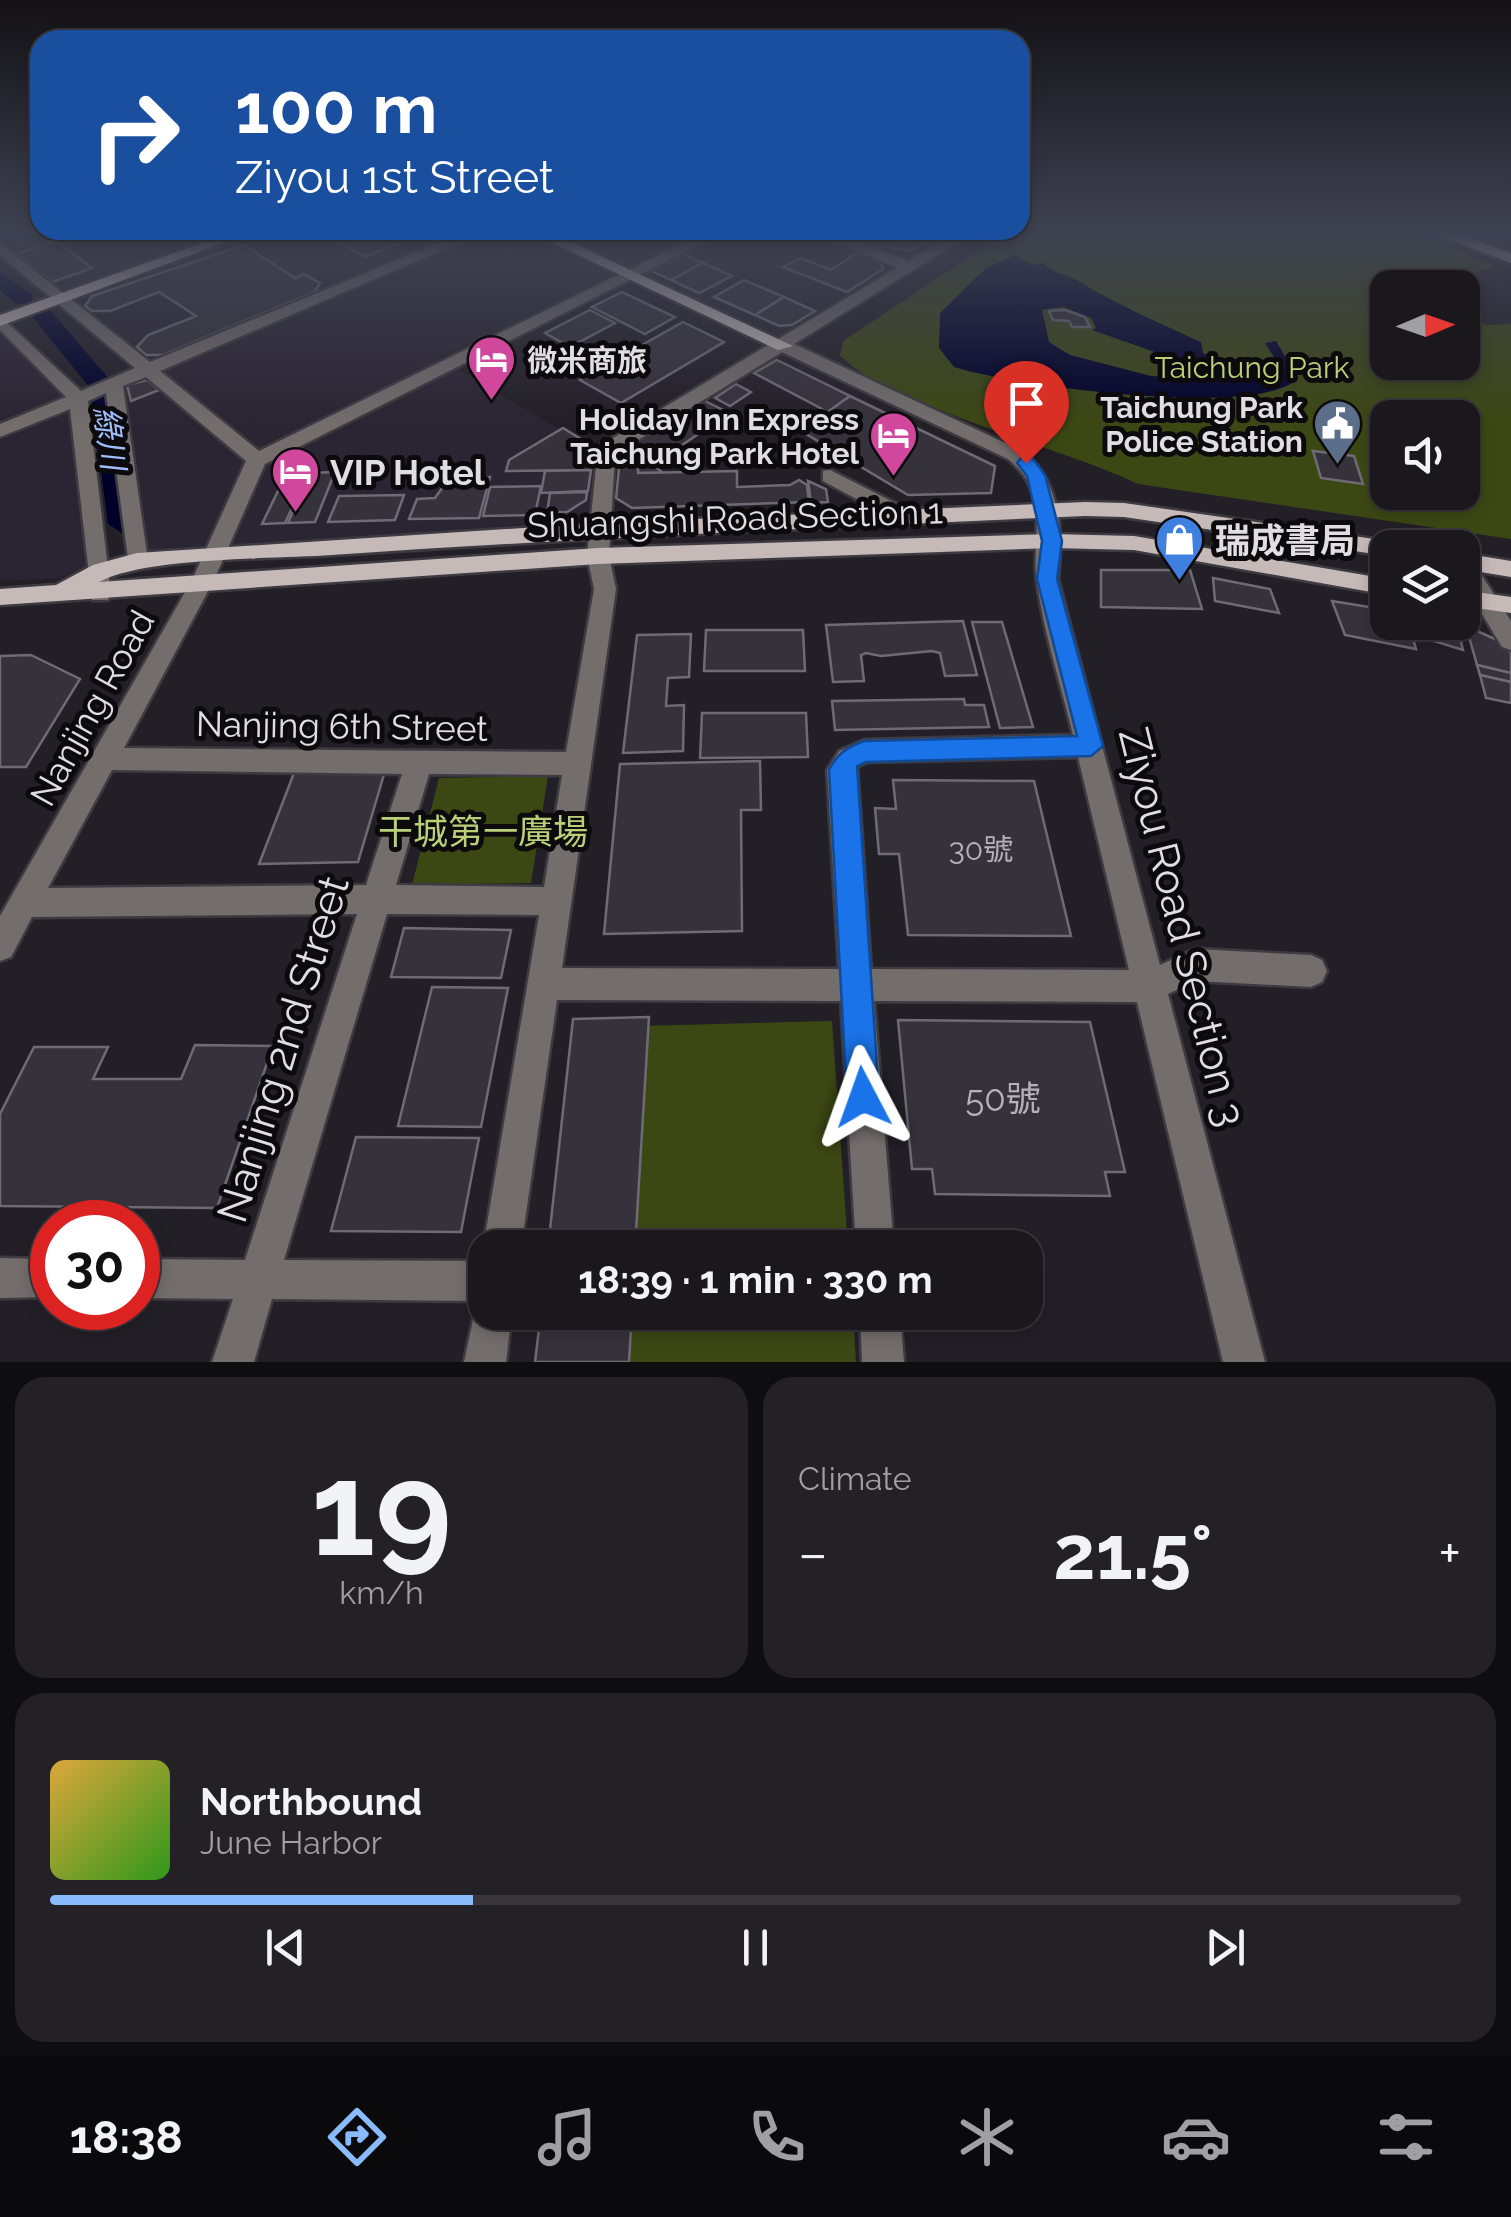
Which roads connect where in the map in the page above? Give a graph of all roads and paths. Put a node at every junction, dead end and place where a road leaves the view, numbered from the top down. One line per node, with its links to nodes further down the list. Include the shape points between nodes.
1 (52, 297): 7 (street)
2 (66, 297): 7 (main road)
3 (322, 297): 10 (street)
4 (587, 297): 14 (street)
5 (677, 297): 9 (main road)
6 (862, 297): 9 (street)
7 (56, 300): 8 (main road); 10 (street)
8 (3, 319): 12 (street)
9 (784, 346): 16 (street, Ziyou Road Section 3, via 1022,459 1036,475); 19 (street, via 604,451)
10 (146, 370): 11 (street); 14 (street)
11 (114, 383): 12 (street); 21 (street)
12 (78, 398): 13 (street); 25 (street)
13 (0, 430)
14 (257, 460): 23 (street, Nanjing Road)
15 (830, 476): 17 (street)
16 (1045, 512): 17 (main road, Shuangshi Road Section 1); 18 (street, Ziyou Road Section 3); 20 (main road, Shuangshi Road Section 1, via 1124,510)
17 (908, 518): 19 (main road, Shuangshi Road Section 1)
18 (1052, 541): 19 (main road, Shuangshi Road Section 1); 26 (main road, Shuangshi Road Section 1, via 1134,543); 32 (street, Ziyou Road Section 3, via 1047,579)
19 (598, 543): 23 (main road, Shuangshi Road Section 1); 35 (street, via 606,589)
20 (1370, 546)
21 (137, 561): 23 (main road); 25 (main road)
22 (1480, 564): 24 (main road)
23 (208, 568): 25 (main road); 33 (street, Nanjing Road)
24 (1511, 568)
25 (100, 582): 27 (main road, via 57,594)
26 (1370, 584)
27 (0, 597)
28 (1480, 601): 29 (main road)
29 (1511, 605)
30 (1480, 608): 31 (street)
31 (1511, 641)
32 (1091, 746): 42 (street, via 864,752 848,759 841,770); 43 (street, Ziyou Road Section 3)
33 (104, 759): 34 (street, Nanjing 6th Street); 38 (street, Nanjing Road)
34 (419, 762): 35 (street, Nanjing 6th Street); 36 (street, Nanjing 2nd Street)
35 (578, 764): 37 (street)
36 (378, 900): 37 (street); 38 (street); 49 (street, Nanjing 2nd Street)
37 (558, 901): 41 (street)
38 (24, 902): 39 (street, Nanjing Road)
39 (0, 946)
40 (1310, 971): 43 (street, via 1195,965)
41 (544, 984): 42 (street); 44 (street)
42 (854, 984): 43 (street); 45 (street)
43 (1150, 986): 56 (street, Ziyou Road Section 3)
44 (505, 1230)
45 (873, 1230)
46 (0, 1278): 47 (street)
47 (30, 1278)
48 (160, 1279): 49 (street)
49 (258, 1280): 50 (street); 53 (street, Nanjing 2nd Street)
50 (468, 1282)
51 (489, 1330): 54 (street)
52 (881, 1330): 55 (street)
53 (233, 1362)
54 (485, 1362)
55 (884, 1362)
56 (1244, 1362)

